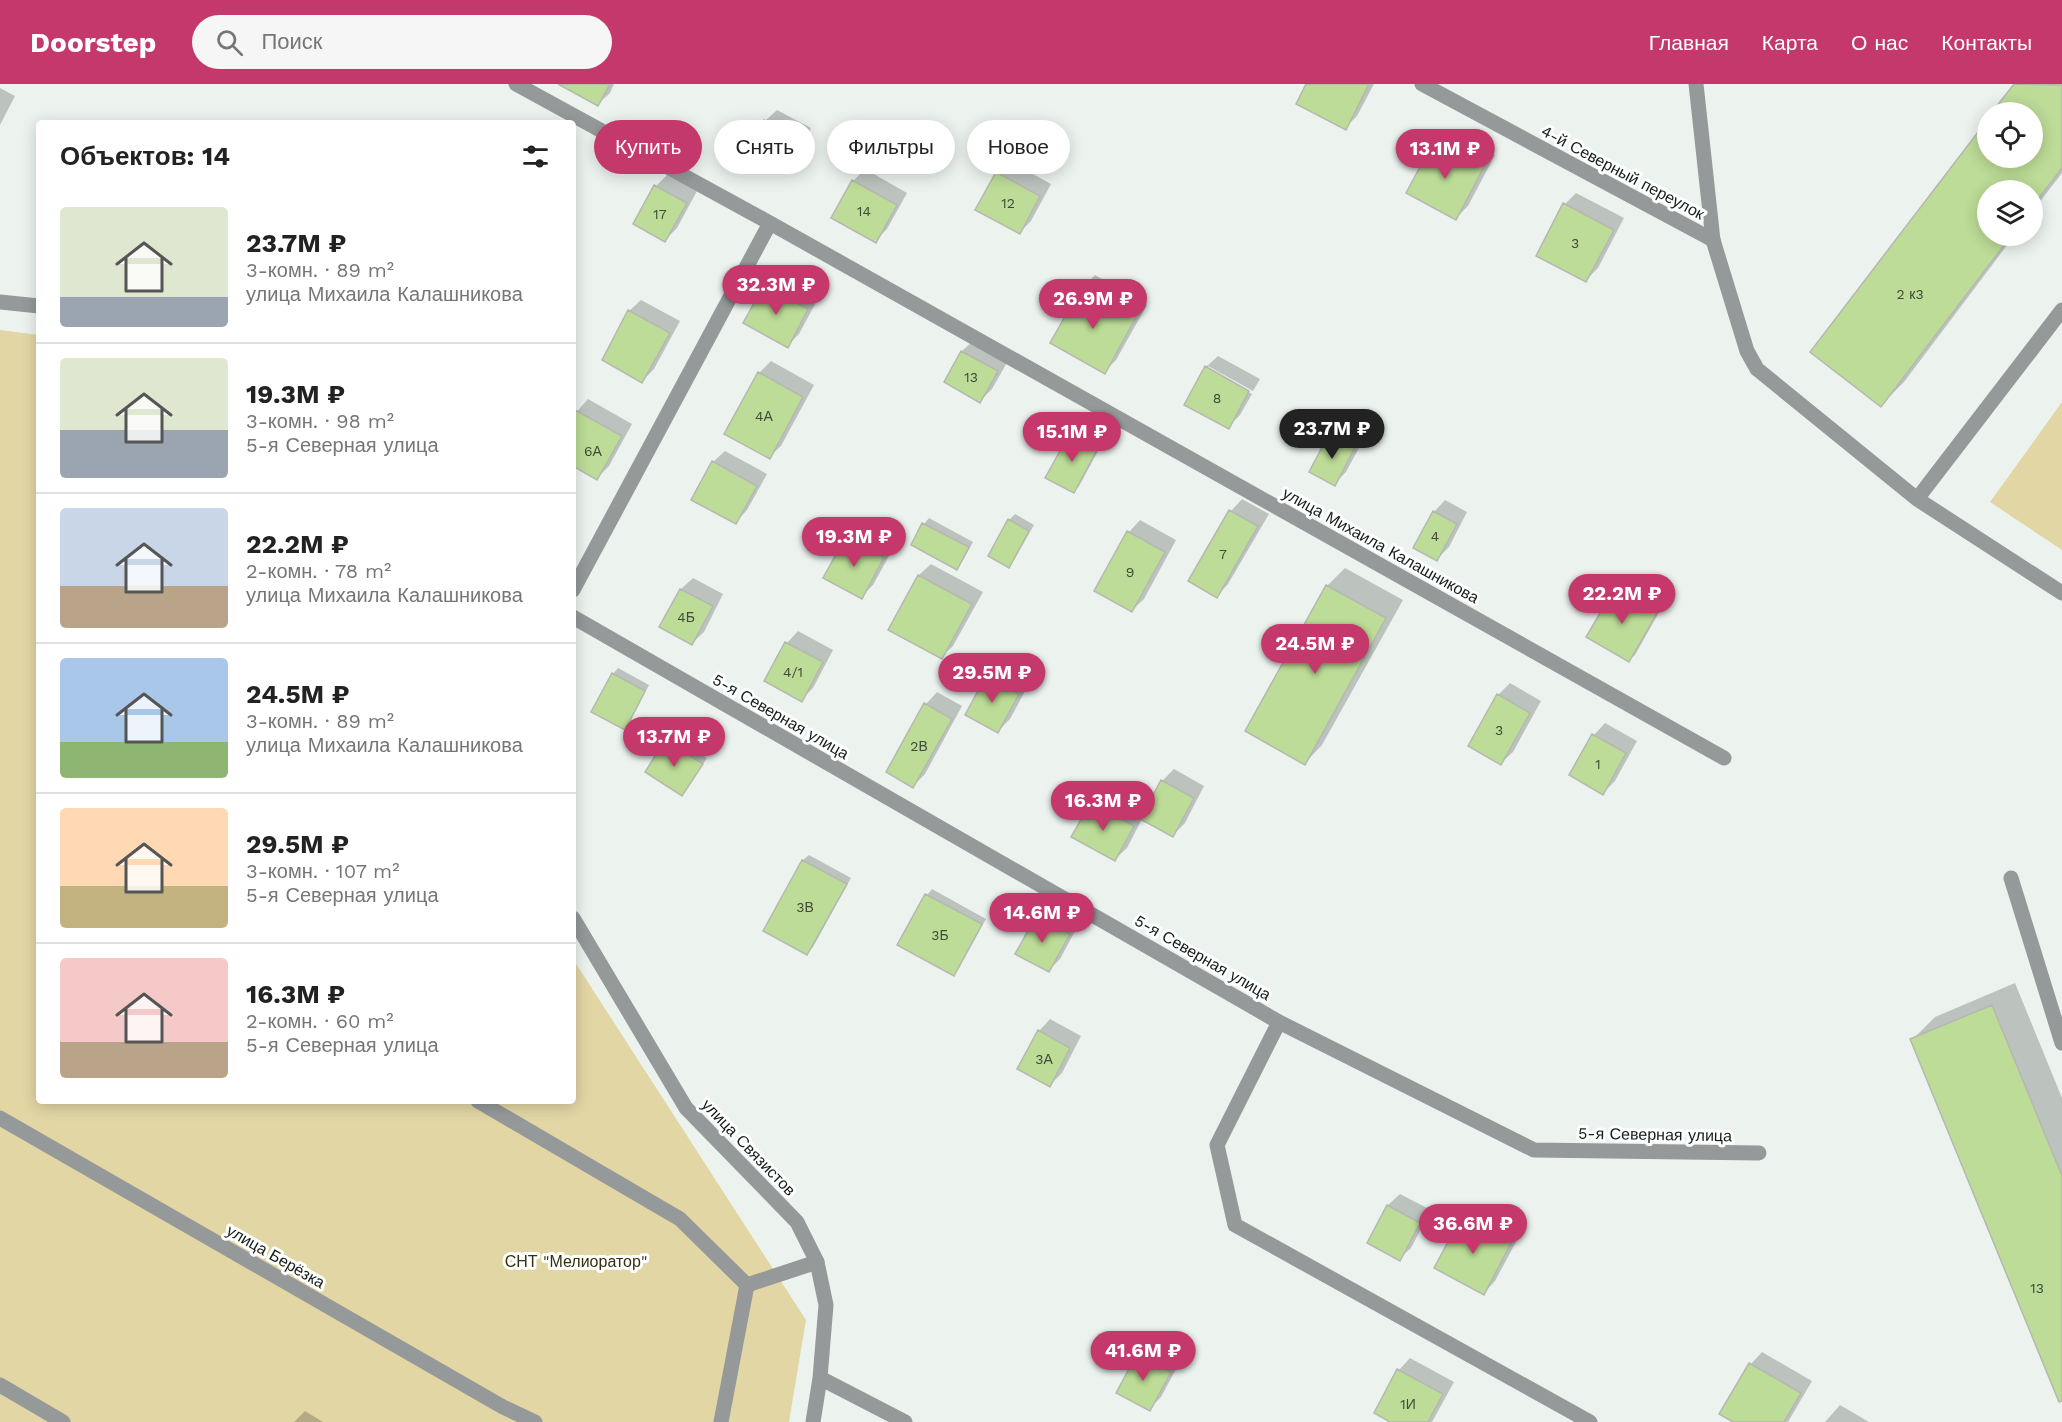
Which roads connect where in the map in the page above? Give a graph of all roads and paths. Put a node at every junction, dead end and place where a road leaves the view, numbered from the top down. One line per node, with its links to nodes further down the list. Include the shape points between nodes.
1 (516, 84): 4 (street, улица Михаила Калашникова)
2 (1422, 84): 5 (street, 4-й Северный переулок)
3 (1696, 84): 5 (street)
4 (770, 223): 10 (street); 13 (street, улица Михаила Калашникова)
5 (1713, 240): 9 (street, via 1747,351 1757,369)
6 (0, 302): 7 (street)
7 (36, 306)
8 (2062, 310): 9 (street)
9 (1917, 499): 11 (street)
10 (576, 584)
11 (2062, 593)
12 (576, 619): 16 (street, 5-я Северная улица)
13 (1724, 758)
14 (2011, 878): 17 (street)
15 (576, 923): 21 (street, улица Связистов, via 686,1108 797,1222)
16 (1279, 1022): 20 (street, 5-я Северная улица, via 1534,1150); 30 (street, via 1217,1145 1235,1225)
17 (2062, 1043)
18 (483, 1104): 22 (street, via 680,1219)
19 (0, 1118): 26 (street, улица Берёзка)
20 (1759, 1153)
21 (816, 1262): 22 (street); 23 (street, улица Связистов, via 826,1305)
22 (747, 1285): 27 (street)
23 (820, 1377): 28 (street, улица Связистов); 29 (street)
24 (0, 1385): 25 (street)
25 (63, 1422)
26 (535, 1422)
27 (721, 1422)
28 (813, 1422)
29 (904, 1422)
30 (1590, 1422)

